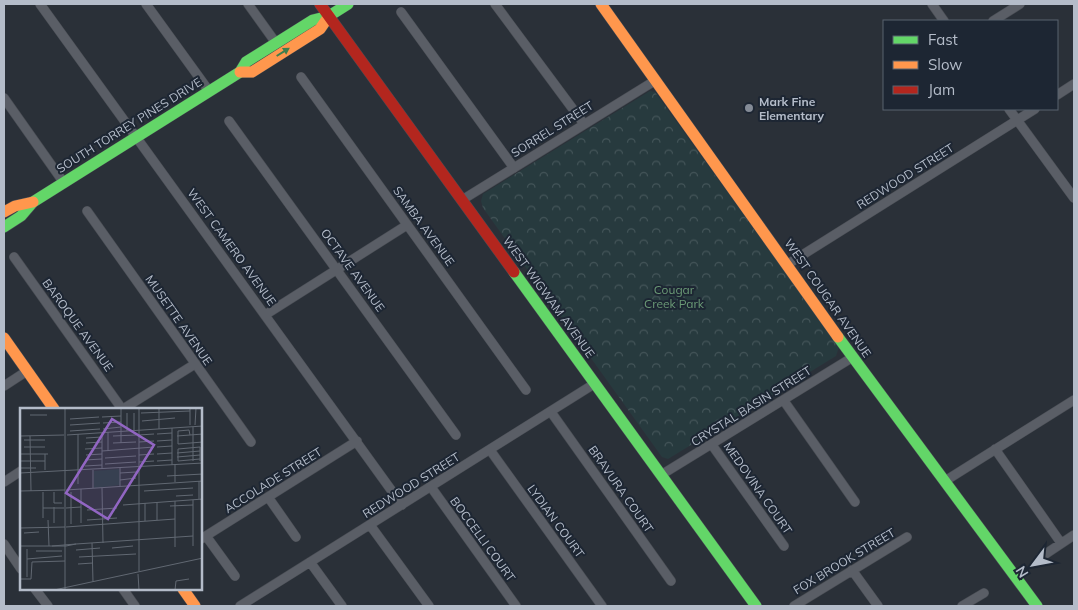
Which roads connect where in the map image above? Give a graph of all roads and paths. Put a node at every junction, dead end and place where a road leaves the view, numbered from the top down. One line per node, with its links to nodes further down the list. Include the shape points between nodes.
1 (40, 4): 27 (street, WEST CAMERO AVENUE)
2 (146, 4): 19 (street)
3 (248, 4): 14 (street)
4 (320, 4): 11 (street, WEST WIGWAM AVENUE)
5 (348, 4): 11 (street, SOUTH TORREY PINES DRIVE)
6 (495, 4): 26 (street)
7 (600, 4): 17 (street, WEST COUGAR AVENUE)
8 (932, 4): 12 (street)
9 (1020, 4): 13 (street)
10 (401, 12): 28 (street)
11 (329, 16): 14 (street, SOUTH TORREY PINES DRIVE, via 313,20); 15 (street, SOUTH TORREY PINES DRIVE, one-way to 11, via 252,72 320,29); 31 (street, WEST WIGWAM AVENUE)
12 (943, 20)
13 (995, 20)
14 (276, 43): 15 (street, SOUTH TORREY PINES DRIVE, via 246,62)
15 (240, 72): 19 (street, SOUTH TORREY PINES DRIVE)
16 (301, 77): 35 (street, SAMBA AVENUE)
17 (656, 80): 26 (street, SORREL STREET); 38 (street, WEST COUGAR AVENUE)
18 (1074, 84): 20 (street)
19 (209, 91): 27 (street, SOUTH TORREY PINES DRIVE)
20 (1058, 94)
21 (4, 98): 29 (street)
22 (1009, 110): 24 (street)
23 (1033, 110): 24 (street, REDWOOD STREET)
24 (1017, 120): 30 (street); 38 (street, REDWOOD STREET)
25 (229, 121): 39 (street, OCTAVE AVENUE)
26 (584, 124): 28 (street, SORREL STREET)
27 (137, 136): 29 (street, SOUTH TORREY PINES DRIVE); 40 (street, WEST CAMERO AVENUE)
28 (514, 168): 31 (street, SORREL STREET)
29 (64, 183): 32 (street, SOUTH TORREY PINES DRIVE)
30 (1074, 198)
31 (462, 200): 45 (street, WEST WIGWAM AVENUE)
32 (33, 202): 34 (street, SOUTH TORREY PINES DRIVE); 36 (street, SOUTH TORREY PINES DRIVE, via 22,216)
33 (86, 211): 43 (street, MUSETTE AVENUE)
34 (4, 212)
35 (407, 225): 39 (street); 47 (street, SAMBA AVENUE)
36 (4, 227)
37 (14, 257): 51 (street, BAROQUE AVENUE)
38 (788, 264): 42 (street, WEST COUGAR AVENUE)
39 (337, 270): 40 (street); 54 (street, OCTAVE AVENUE)
40 (265, 315): 56 (street, WEST CAMERO AVENUE)
41 (4, 338): 44 (street)
42 (853, 357): 49 (street, CRYSTAL BASIN STREET); 62 (street, WEST COUGAR AVENUE)
43 (195, 364): 52 (street); 55 (street, MUSETTE AVENUE)
44 (27, 371): 46 (street); 50 (street)
45 (594, 384): 53 (street, REDWOOD STREET); 61 (street, WEST WIGWAM AVENUE)
46 (4, 386)
47 (526, 390)
48 (1074, 400): 58 (street)
49 (784, 401): 57 (street, CRYSTAL BASIN STREET); 66 (street)
50 (53, 408)
51 (122, 408)
52 (125, 408)
53 (551, 412): 59 (street, REDWOOD STREET); 81 (street, BRAVURA COURT)
54 (456, 435)
55 (251, 442)
56 (357, 442): 65 (street, ACCOLADE STREET); 67 (street, WEST CAMERO AVENUE)
57 (712, 445): 61 (street, CRYSTAL BASIN STREET); 75 (street, MEDOVINA COURT)
58 (995, 449): 62 (street); 73 (street)
59 (490, 450): 64 (street, REDWOOD STREET); 94 (street, LYDIAN COURT)
60 (20, 472): 63 (street)
61 (661, 475): 95 (street, WEST WIGWAM AVENUE)
62 (945, 481): 99 (street, WEST COUGAR AVENUE)
63 (4, 482)
64 (430, 487): 67 (street, REDWOOD STREET); 93 (street, BOCCELLI COURT)
65 (268, 497): 70 (street, ACCOLADE STREET); 71 (street)
66 (855, 502)
67 (402, 505): 68 (street, REDWOOD STREET)
68 (370, 525): 77 (street, REDWOOD STREET); 92 (street)
69 (1074, 535): 73 (street)
70 (204, 537): 80 (street)
71 (296, 537)
72 (907, 537): 79 (street, FOX BROOK STREET)
73 (1061, 543): 76 (street)
74 (4, 544): 78 (street)
75 (784, 546)
76 (1041, 556)
77 (310, 562): 86 (street, REDWOOD STREET); 91 (street)
78 (20, 568)
79 (852, 570): 96 (street, FOX BROOK STREET); 97 (street)
80 (235, 576)
81 (671, 581)
82 (36, 590): 87 (street)
83 (124, 590): 88 (street)
84 (184, 590): 89 (street)
85 (984, 593): 98 (street)
86 (254, 603): 90 (street, REDWOOD STREET)
87 (48, 606)
88 (135, 606)
89 (195, 606)
90 (240, 606)
91 (342, 606)
92 (429, 606)
93 (516, 606)
94 (602, 606)
95 (756, 606)
96 (794, 606)
97 (878, 606)
98 (962, 606)
99 (1036, 606)

